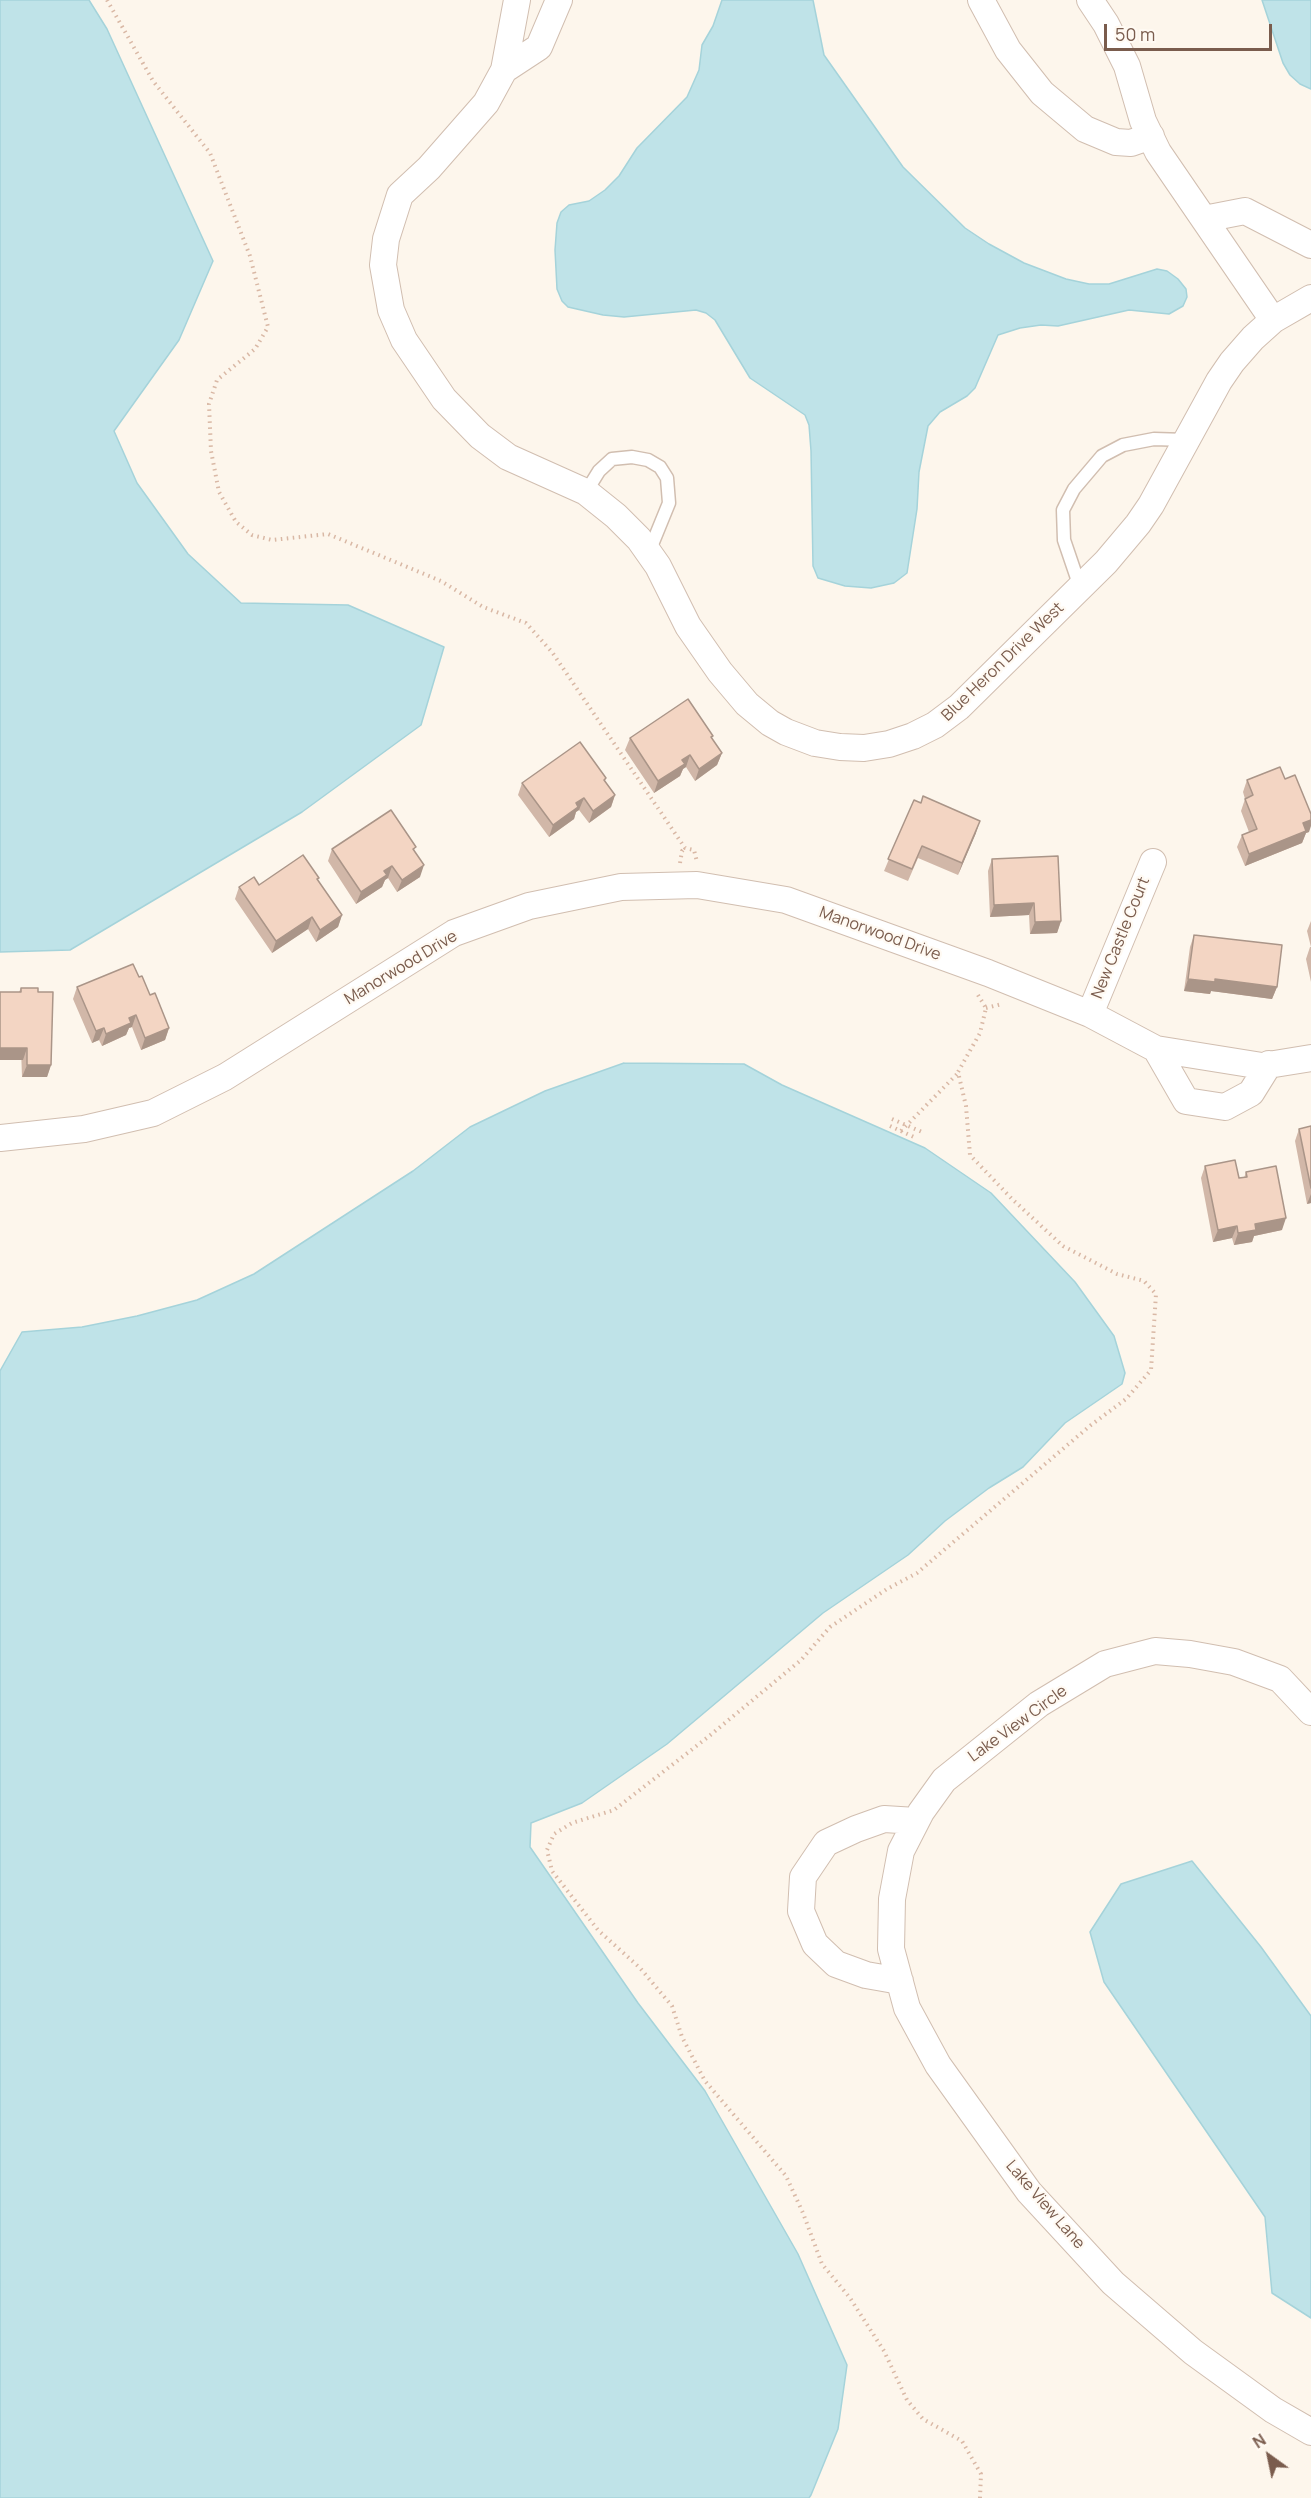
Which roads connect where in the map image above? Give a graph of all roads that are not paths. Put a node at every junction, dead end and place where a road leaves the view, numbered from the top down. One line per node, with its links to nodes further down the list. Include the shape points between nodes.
1 (518, 0): 5 (street, Blue Heron Drive West)
2 (560, 0): 5 (street, Blue Heron Drive West, via 539,47)
3 (981, 0): 6 (street, via 1008,50 1042,93 1085,129 1116,142 1131,143)
4 (1090, 0): 6 (street, via 1127,66)
5 (504, 70): 12 (street, Blue Heron Drive West, via 480,110 400,195 386,240 385,285 404,340 456,412 508,458)
6 (1150, 136): 7 (street)
7 (1204, 219): 8 (street, via 1245,212); 10 (street)
8 (1311, 245)
9 (1311, 298): 10 (street, Blue Heron Drive West)
10 (1273, 320): 11 (street, Blue Heron Drive West, via 1232,362)
11 (1186, 440): 14 (street, Blue Heron Drive West, via 1138,524); 14 (lane, via 1154,439 1123,446 1102,456 1074,489 1063,510 1064,540)
12 (586, 492): 13 (street, Blue Heron Drive West, via 616,516); 13 (lane, via 612,459 632,457 660,467 667,478 669,504)
13 (648, 553): 14 (street, Blue Heron Drive West, via 688,626 747,704 786,732 840,747 889,744 935,725 959,707)
14 (1080, 587)
15 (1153, 862): 16 (street, New Castle Court)
16 (1090, 1014): 17 (street, Manorwood Drive); 20 (street, Manorwood Drive, via 786,900 697,885 621,887 518,910 454,933 225,1077 153,1113 84,1129)
17 (1156, 1049): 19 (street, Manorwood Drive); 19 (street, via 1186,1101 1225,1107 1251,1093)
18 (1311, 1058): 19 (street, Manorwood Drive)
19 (1269, 1065)
20 (0, 1138)
21 (1311, 1712): 22 (street, Lake View Circle, via 1280,1679 1234,1662 1155,1651 1105,1664 1039,1704 944,1779)
22 (916, 1821): 23 (street, Lake View Circle, via 901,1851); 24 (street, via 884,1818 856,1828 826,1843 803,1877 801,1911 815,1944 836,1964)
23 (892, 1899): 24 (street, Lake View Lane, via 891,1949)
24 (900, 1981): 25 (street, Lake View Lane, via 907,2008 938,2065 1029,2192 1113,2283 1192,2352)
25 (1311, 2432)

